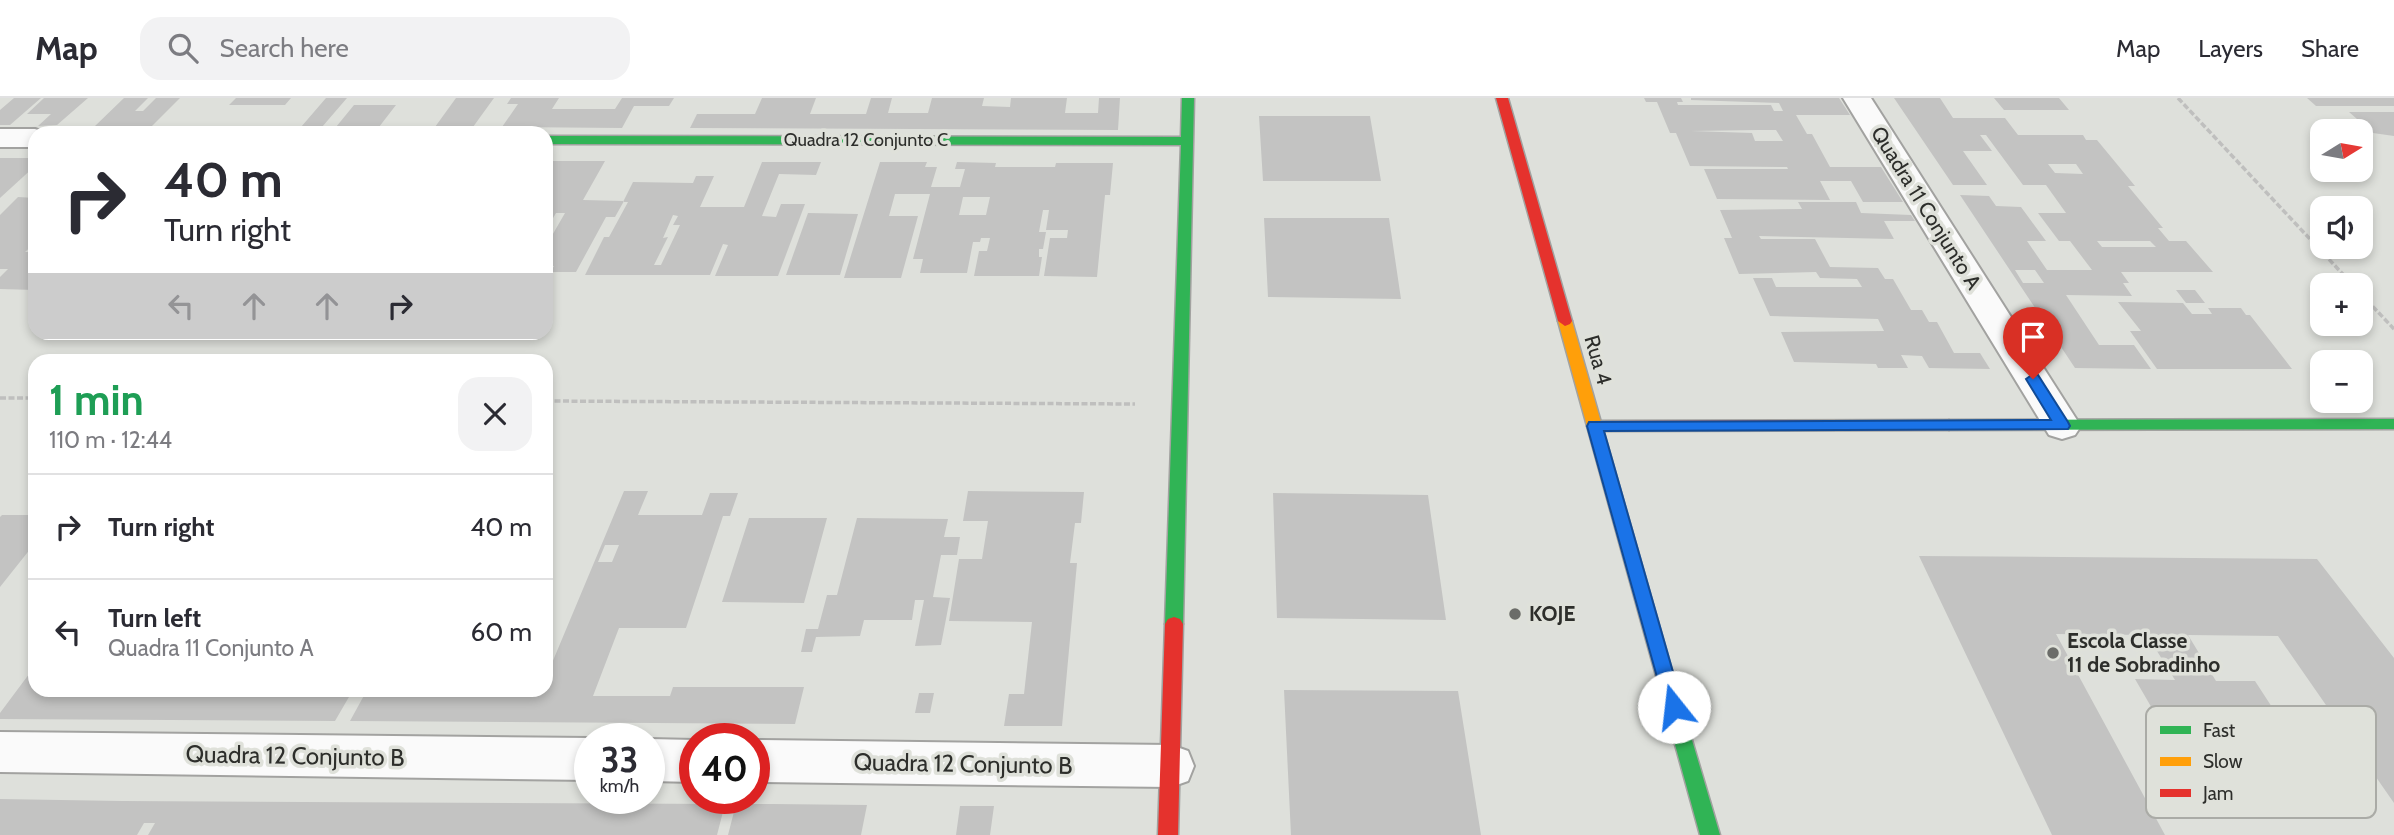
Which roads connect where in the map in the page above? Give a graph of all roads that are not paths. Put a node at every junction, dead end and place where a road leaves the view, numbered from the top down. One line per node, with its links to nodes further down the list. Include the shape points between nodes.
1 (1188, 98): 7 (street)
2 (1502, 98): 9 (street, Rua 4)
3 (1857, 98): 10 (street, Quadra 11 Conjunto A)
4 (0, 138): 5 (street)
5 (28, 138)
6 (553, 139): 7 (street, Quadra 12 Conjunto C)
7 (1187, 141): 14 (street)
8 (2394, 424): 10 (street)
9 (1595, 426): 10 (street); 16 (street, Rua 4)
10 (2062, 426)
11 (0, 752): 12 (street, Quadra 12 Conjunto B)
12 (574, 759)
13 (770, 761): 14 (street, Quadra 12 Conjunto B)
14 (1171, 766): 15 (street)
15 (1168, 835)
16 (1710, 835)

